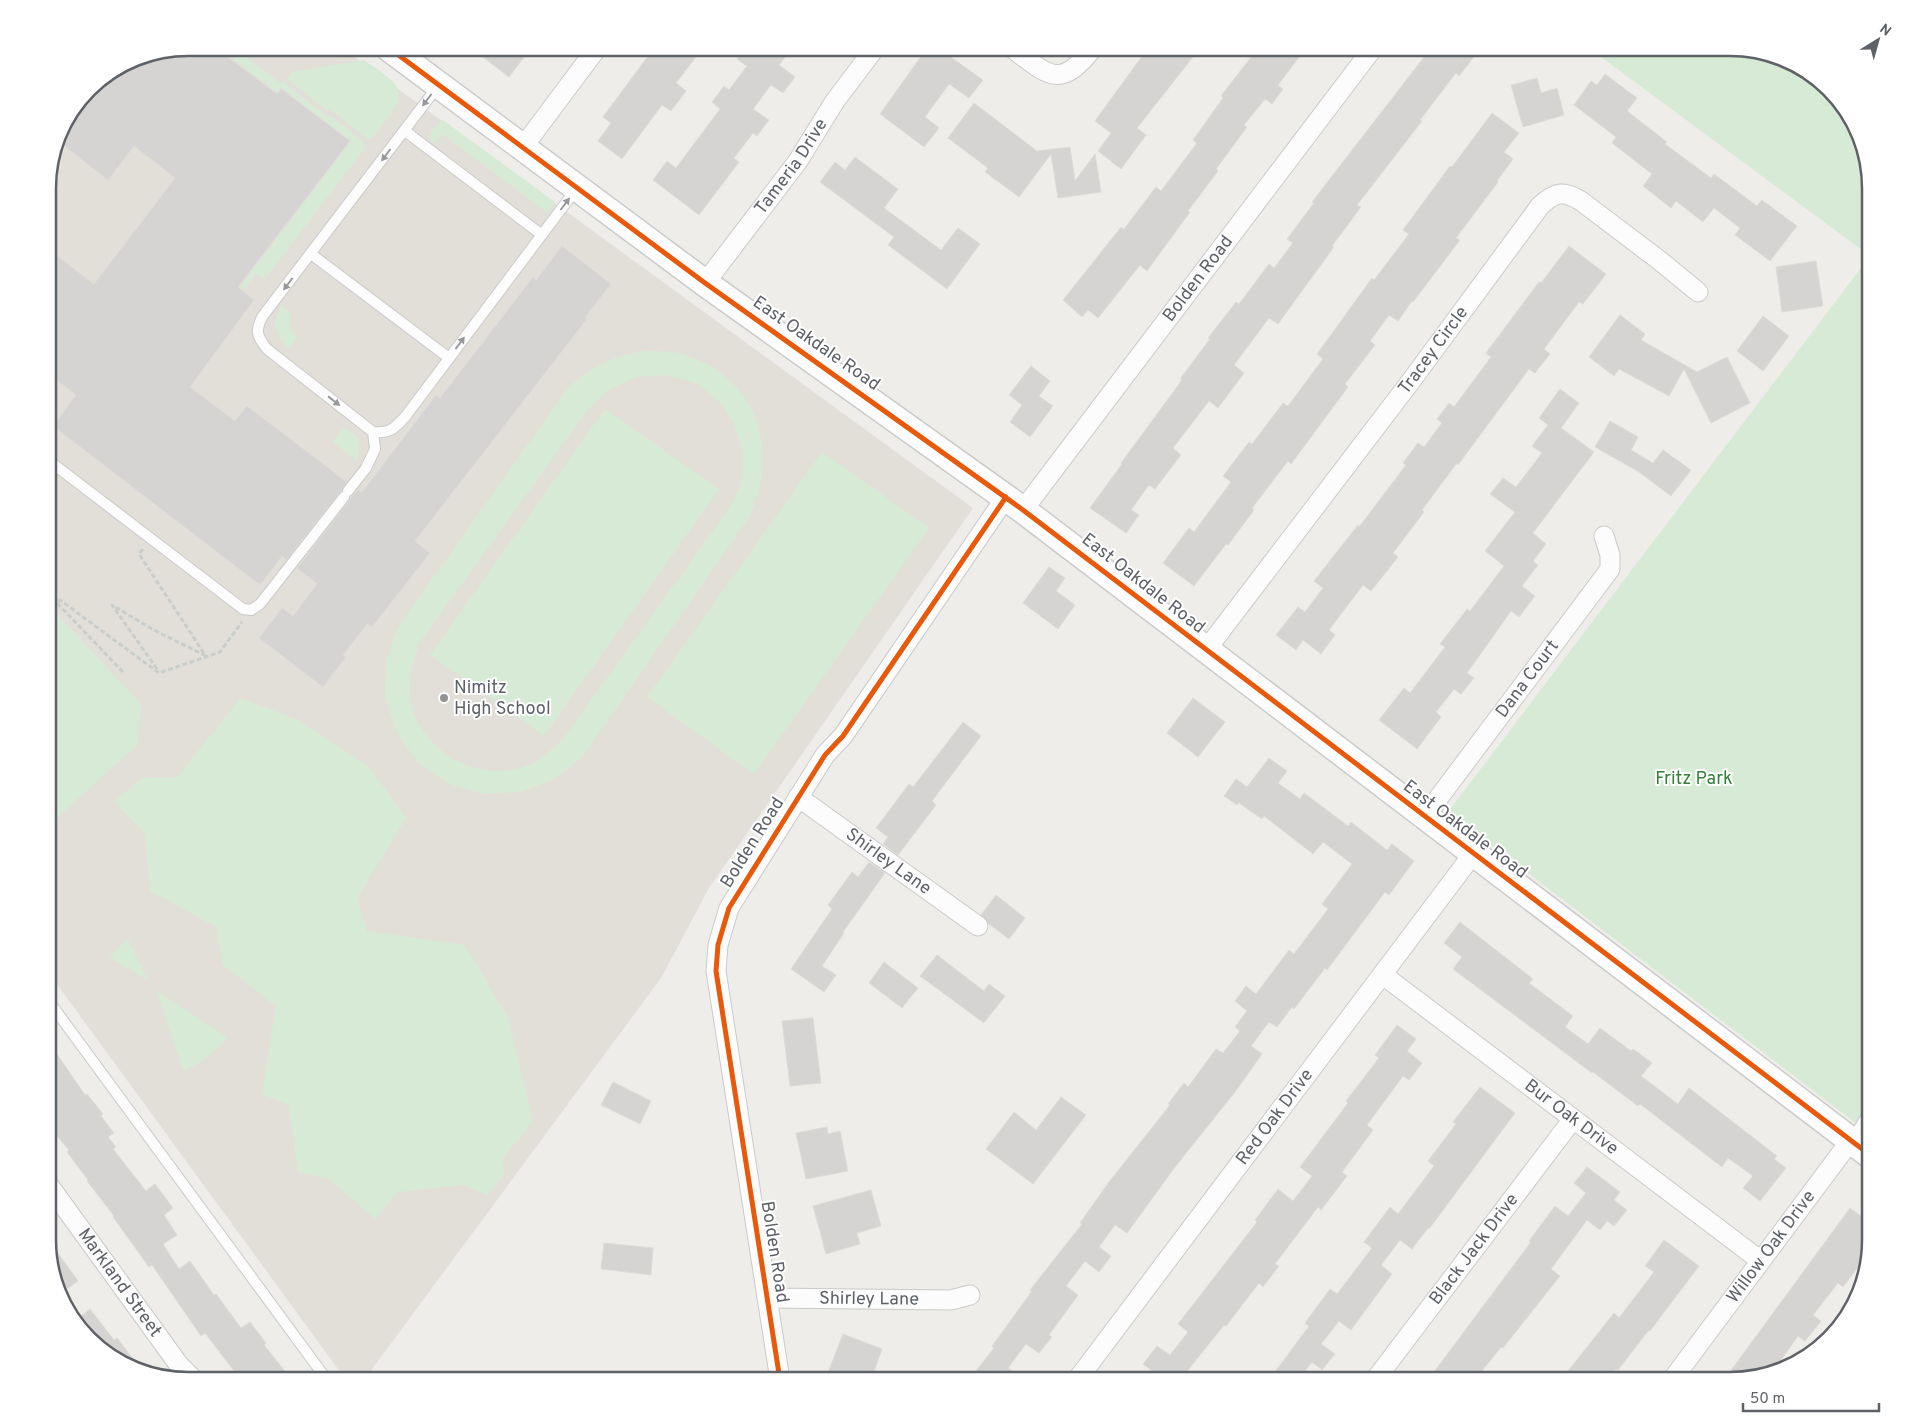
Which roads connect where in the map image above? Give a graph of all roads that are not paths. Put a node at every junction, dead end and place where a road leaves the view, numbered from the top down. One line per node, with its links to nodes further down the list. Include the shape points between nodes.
1 (400, 56): 7 (street, East Oakdale Road)
2 (591, 56): 9 (street)
3 (869, 56): 13 (street, Tameria Drive, via 835,101 798,161)
4 (1023, 56): 5 (street, via 1053,74 1066,74)
5 (1086, 56)
6 (1367, 56): 18 (street, Bolden Road)
7 (439, 85): 8 (lane, one-way to 8); 9 (street, East Oakdale Road)
8 (405, 131): 11 (lane); 12 (lane, one-way to 12)
9 (522, 147): 10 (street, East Oakdale Road)
10 (577, 188): 11 (lane, one-way to 10); 13 (street, East Oakdale Road)
11 (542, 235): 15 (lane, one-way to 11)
12 (311, 254): 15 (lane); 16 (lane, one-way to 16, via 262,317 258,326 259,338 266,349)
13 (705, 282): 18 (street, East Oakdale Road)
14 (1698, 292): 20 (street, Tracey Circle, via 1571,194 1550,198 1540,206)
15 (449, 358): 16 (lane, via 395,428 386,433)
16 (373, 432): 17 (lane, via 375,449 366,468 260,604 251,610 243,609)
17 (57, 467)
18 (1015, 503): 20 (street, East Oakdale Road); 21 (street, Bolden Road, via 825,755)
19 (1604, 536): 22 (street, Dana Court, via 1610,555 1610,569)
20 (1206, 650): 22 (street, East Oakdale Road)
21 (798, 797): 24 (street, Shirley Lane); 32 (street, Bolden Road, via 729,908 718,945 716,971)
22 (1425, 816): 23 (street, East Oakdale Road)
23 (1473, 854): 25 (street, Red Oak Drive); 28 (street, East Oakdale Road)
24 (978, 926)
25 (1382, 974): 27 (street, Bur Oak Drive); 36 (street, Red Oak Drive)
26 (57, 1012): 34 (lane)
27 (1573, 1119): 30 (street, Bur Oak Drive); 37 (street, Black Jack Drive)
28 (1861, 1148): 30 (street, Willow Oak Drive)
29 (57, 1196): 33 (street, Markland Street)
30 (1761, 1261): 38 (street, Willow Oak Drive)
31 (970, 1295): 32 (street, Shirley Lane, via 951,1300)
32 (767, 1298): 35 (street, Bolden Road)
33 (186, 1372)
34 (321, 1372)
35 (779, 1372)
36 (1083, 1372)
37 (1382, 1372)
38 (1678, 1372)

